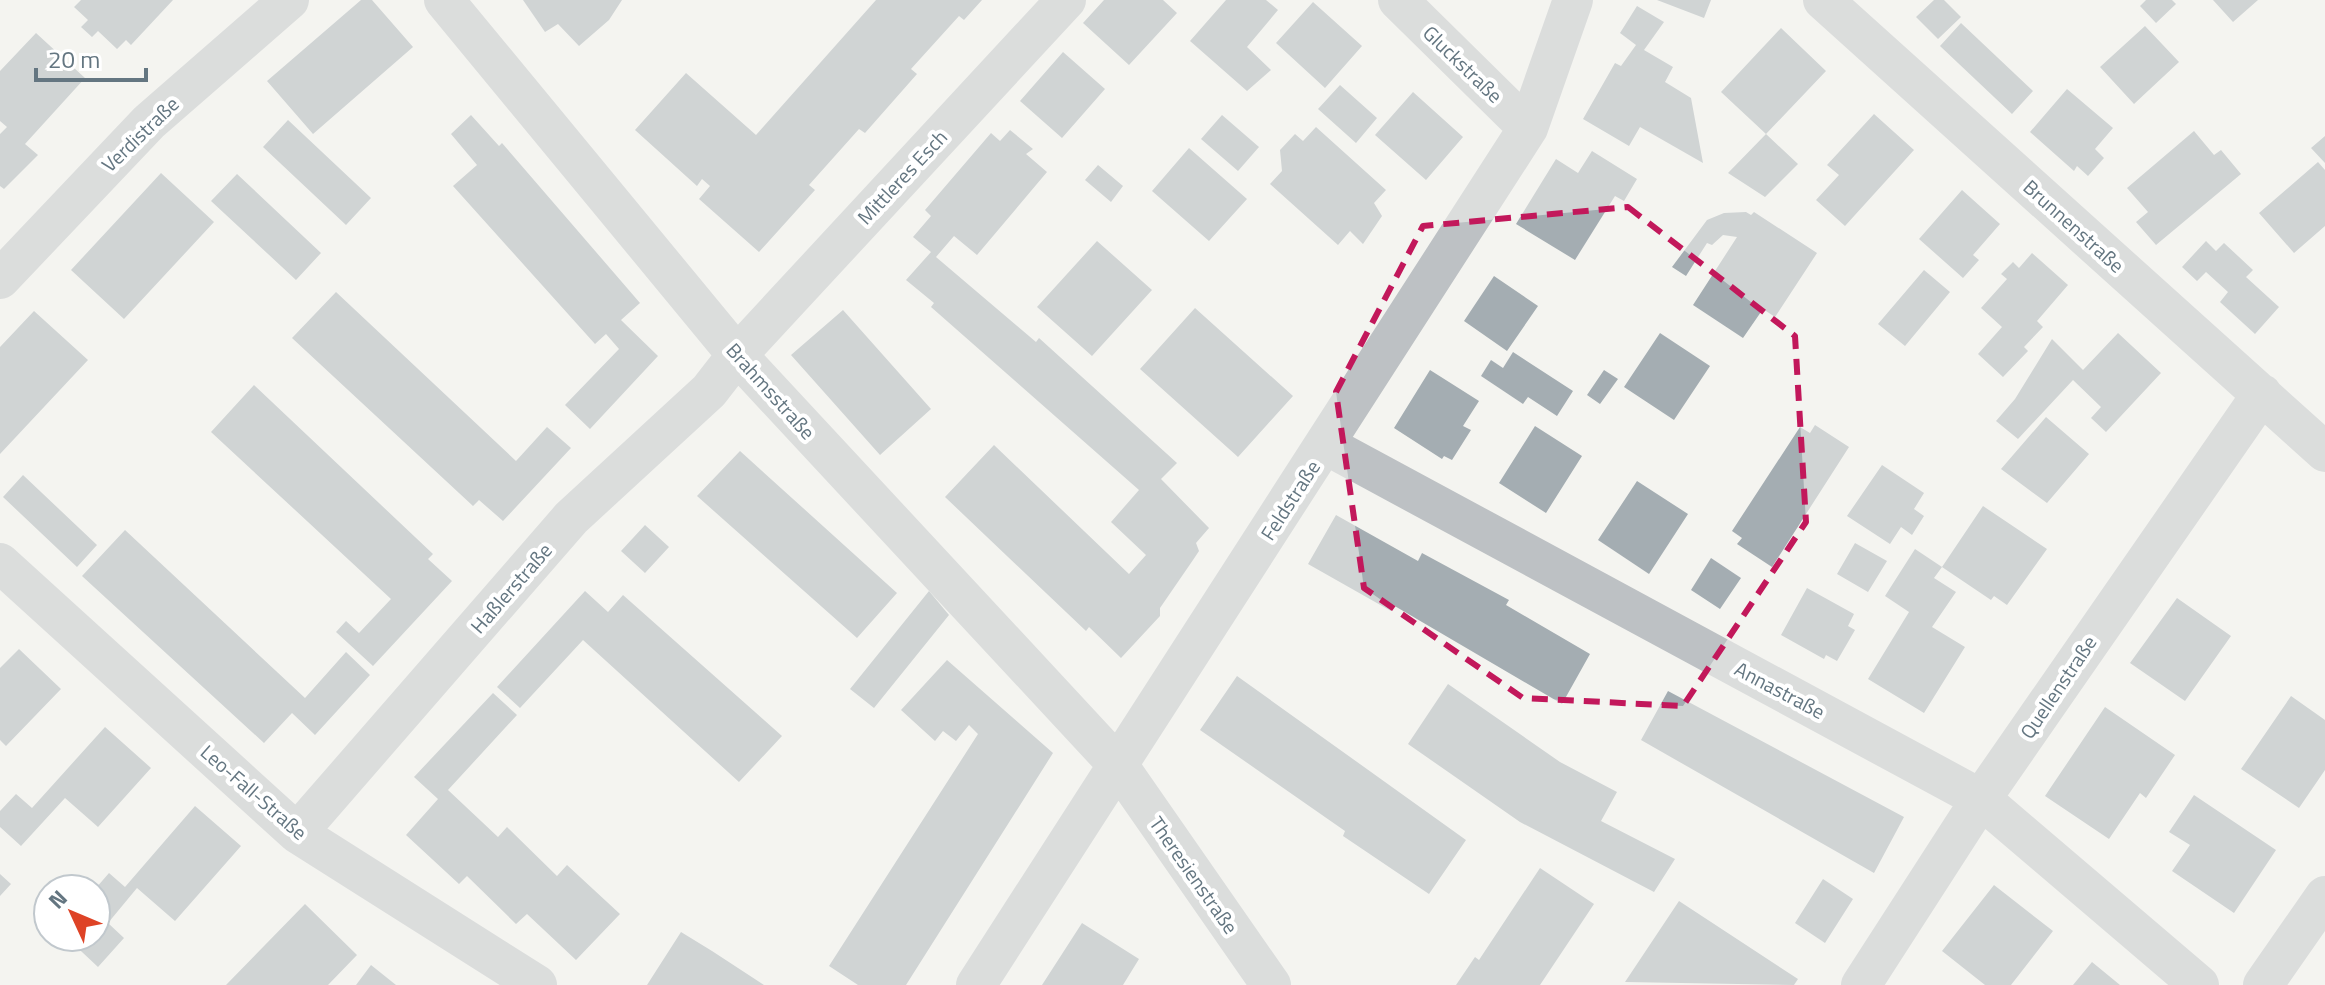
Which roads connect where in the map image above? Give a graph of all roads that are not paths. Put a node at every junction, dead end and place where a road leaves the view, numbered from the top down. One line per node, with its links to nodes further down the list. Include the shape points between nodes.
1 (289, 0): 8 (street, Verdistraße, via 149,122)
2 (1066, 0): 9 (street, Mittleres Esch)
3 (1398, 0): 7 (street, Gluckstraße)
4 (1573, 0): 7 (street, Feldstraße)
5 (1823, 0): 10 (street, Brunnenstraße)
6 (455, 4): 9 (street, Brahmsstraße)
7 (1528, 128): 11 (street, Feldstraße)
8 (0, 279)
9 (737, 355): 14 (street, Brahmsstraße); 16 (street, Haßlerstraße, via 709,391 571,518)
10 (2262, 394): 12 (street, Brunnenstraße); 15 (street, Quellenstraße)
11 (1326, 445): 14 (street, Feldstraße); 15 (street, Annastraße)
12 (2325, 452)
13 (0, 563): 16 (street, Leo-Fall-Straße)
14 (1118, 765): 19 (street, Feldstraße); 20 (street, Theresienstraße)
15 (1981, 799): 21 (street, Quellenstraße); 22 (street, Annastraße)
16 (297, 833): 18 (street, Leo-Fall-Straße)
17 (2325, 896): 23 (street)
18 (537, 985)
19 (976, 985)
20 (1271, 985)
21 (1861, 985)
22 (2199, 985)
23 (2263, 985)

